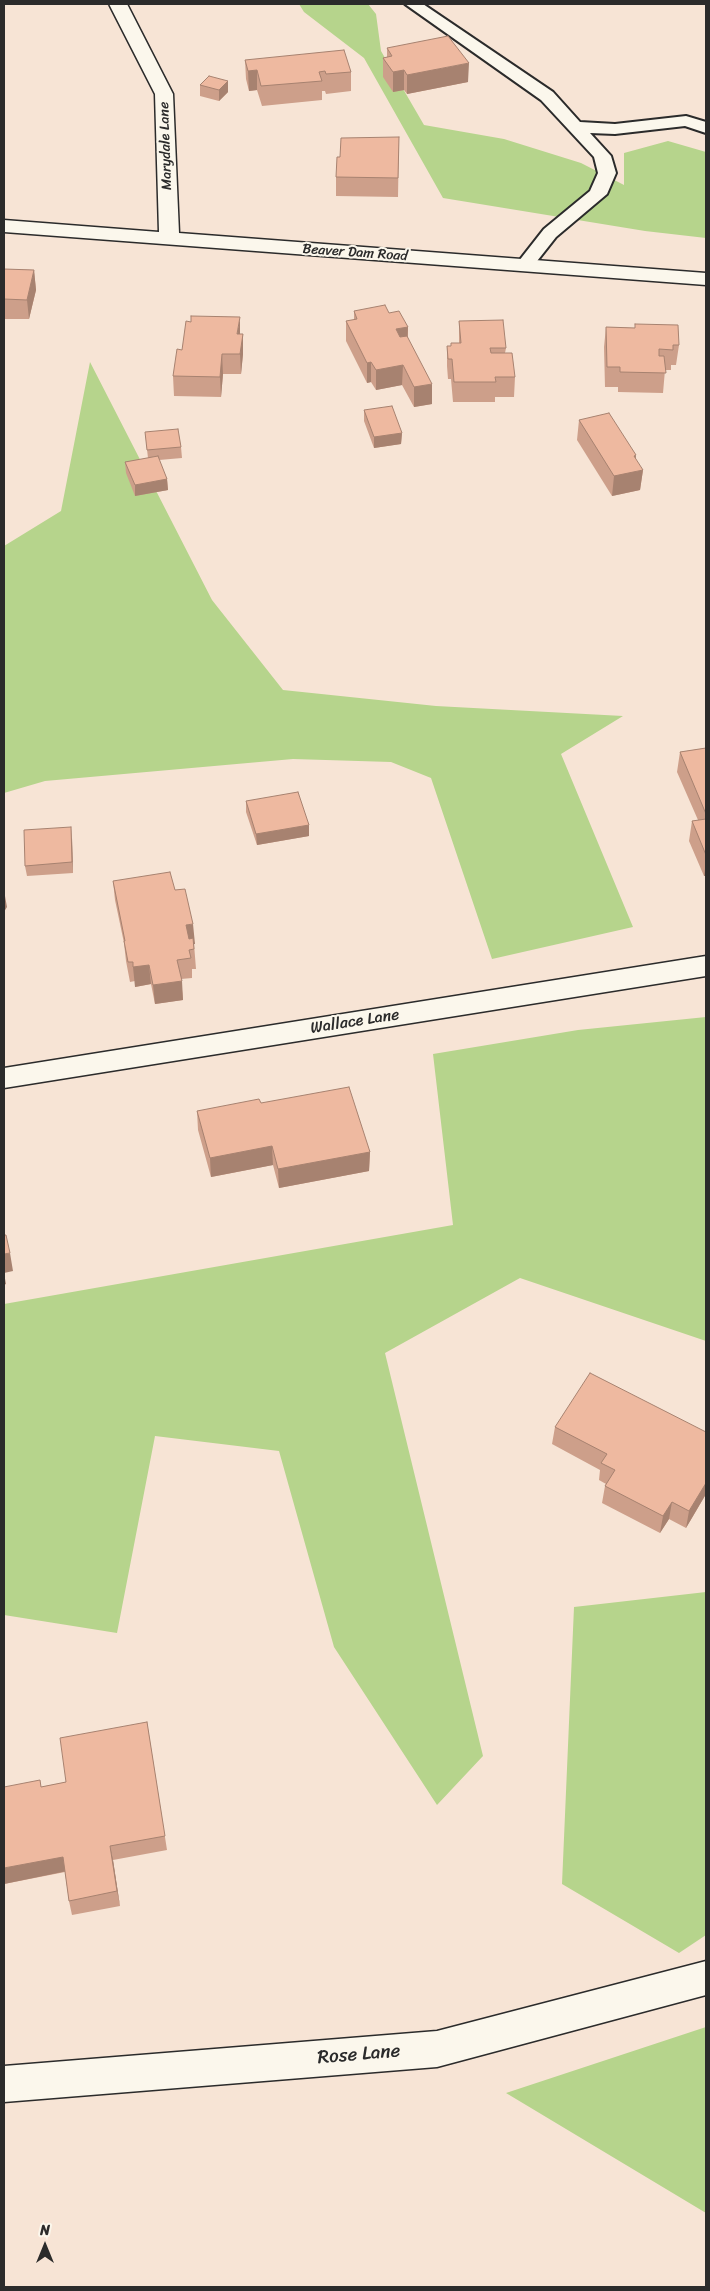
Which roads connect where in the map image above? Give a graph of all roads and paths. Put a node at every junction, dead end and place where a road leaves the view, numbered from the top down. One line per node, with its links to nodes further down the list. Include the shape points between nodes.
1 (118, 4): 6 (street, Marydale Lane, via 164,94)
2 (412, 4): 3 (lane, via 547,96)
3 (576, 127): 4 (lane, via 615,128 686,121); 7 (lane, via 602,156 607,173 598,194 550,233)
4 (706, 128)
5 (4, 226): 6 (street, Beaver Dam Road)
6 (169, 239): 7 (street, Beaver Dam Road)
7 (524, 266): 8 (street, Beaver Dam Road)
8 (706, 279)
9 (706, 966): 10 (street, Wallace Lane)
10 (4, 1078)
11 (706, 1978): 12 (street, Rose Lane, via 437,2049)
12 (4, 2084)

